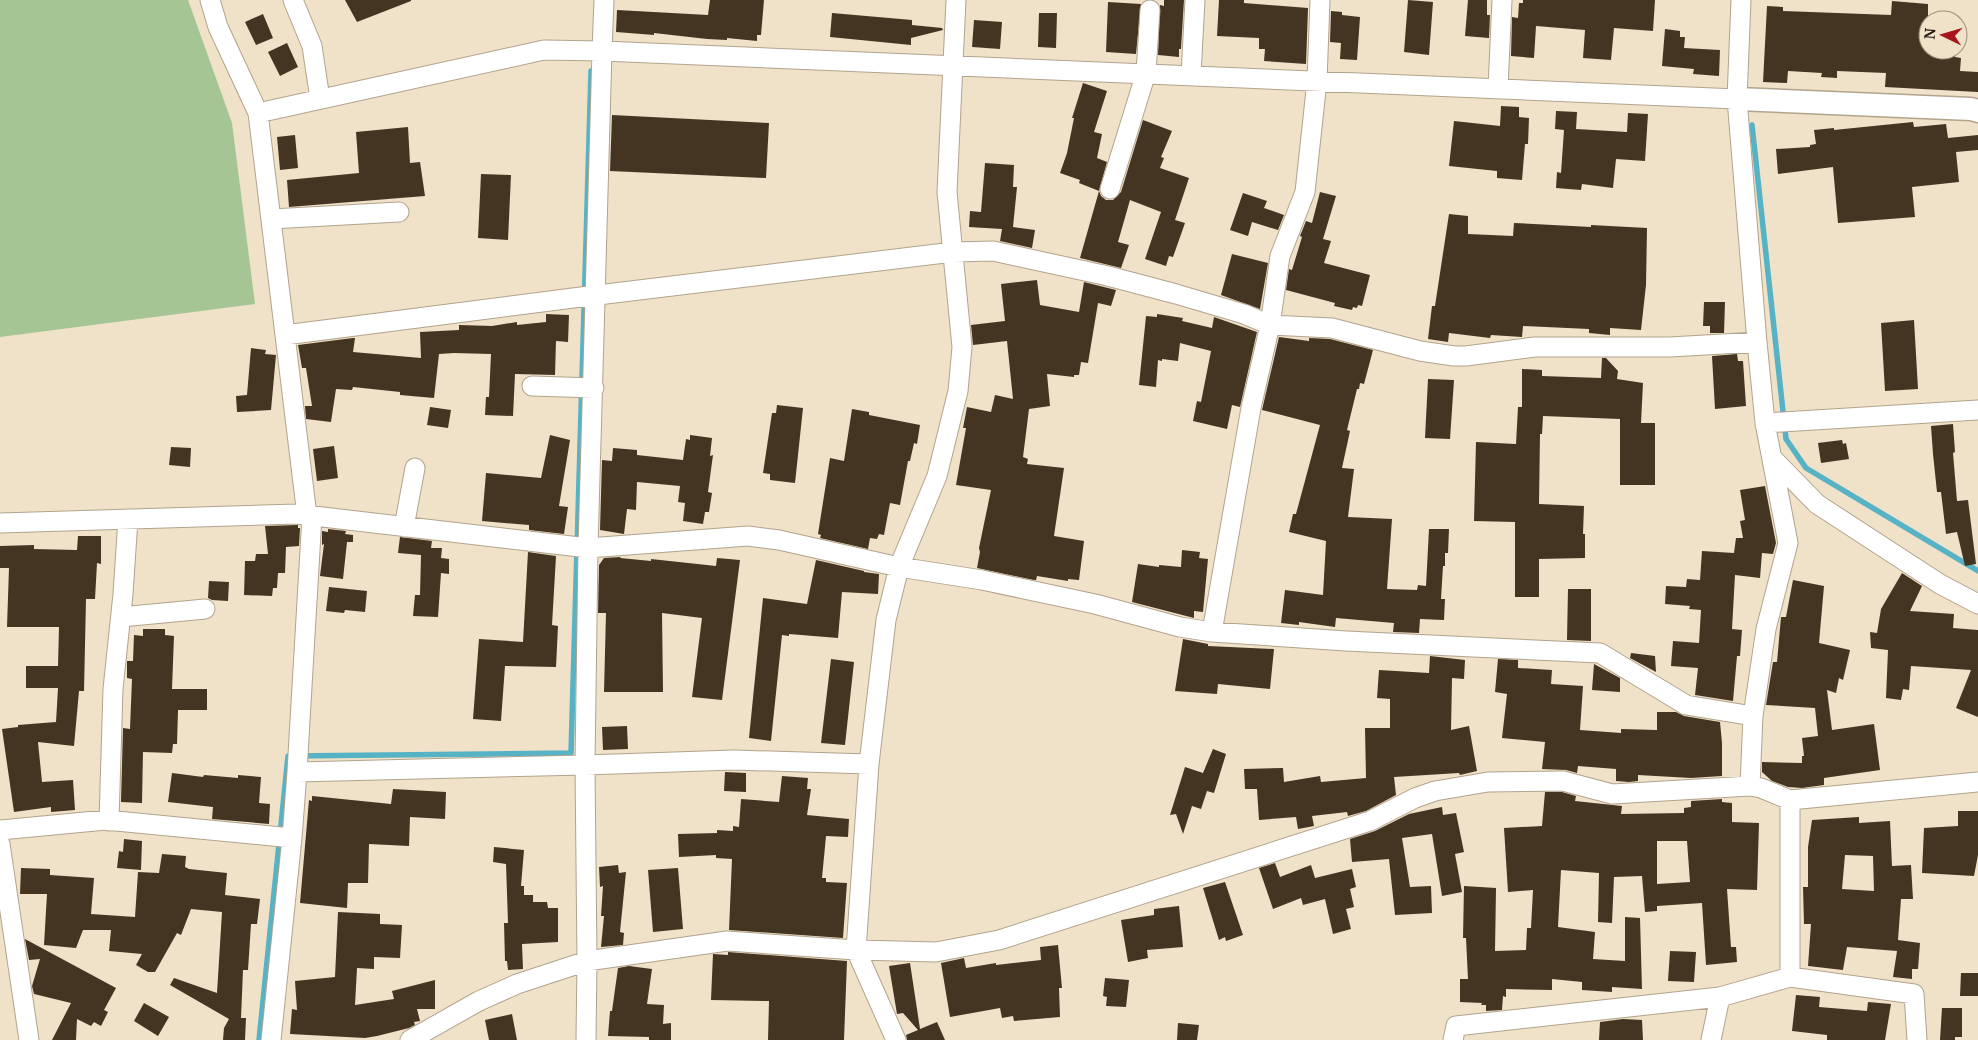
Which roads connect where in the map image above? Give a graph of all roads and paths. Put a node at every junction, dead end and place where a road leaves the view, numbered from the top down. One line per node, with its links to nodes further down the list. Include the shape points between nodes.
1 (210, 0): 19 (street, via 218,27)
2 (293, 0): 17 (street, via 312,46)
3 (604, 0): 10 (street)
4 (956, 0): 11 (street)
5 (1195, 0): 13 (street)
6 (1320, 0): 14 (street)
7 (1502, 0): 15 (street)
8 (1741, 0): 16 (street)
9 (1150, 10): 12 (street)
10 (602, 50): 11 (street); 17 (street, via 544,50); 24 (street)
11 (953, 64): 12 (street); 23 (street, via 947,192)
12 (1146, 73): 13 (street); 20 (street)
13 (1191, 75): 14 (street)
14 (1317, 80): 15 (street); 25 (street, via 1305,192 1280,256)
15 (1498, 88): 16 (street)
16 (1737, 98): 18 (street); 27 (street)
17 (320, 99): 19 (street)
18 (1978, 111)
19 (258, 113): 22 (street)
20 (1110, 189)
21 (399, 212): 22 (street)
22 (271, 219): 26 (street)
23 (953, 252): 24 (street); 25 (street, via 993,251 1108,276 1244,314); 39 (street, via 962,347 958,391 937,476)
24 (597, 295): 26 (street); 29 (street)
25 (1270, 325): 27 (street, via 1332,328 1420,351 1466,356 1535,348 1670,347); 43 (street)
26 (285, 335): 34 (street)
27 (1756, 342): 31 (street)
28 (532, 386): 29 (street)
29 (594, 388): 38 (street)
30 (1978, 410): 31 (street)
31 (1765, 423): 32 (street)
32 (1773, 459): 40 (street, via 1817,504 1940,584); 44 (street, via 1788,544 1766,629)
33 (414, 468): 37 (street)
34 (309, 516): 35 (street); 37 (street); 47 (street)
35 (128, 520): 36 (street); 42 (street)
36 (0, 523)
37 (404, 527): 38 (street)
38 (588, 548): 39 (street, via 748,536); 46 (street)
39 (900, 567): 43 (street, via 982,580); 45 (street, via 886,620)
40 (1978, 604)
41 (205, 609): 42 (street)
42 (121, 617): 51 (street, via 113,689)
43 (1212, 632): 44 (street, via 1600,654 1686,706)
44 (1753, 716): 49 (street)
45 (869, 764): 46 (street, via 734,760); 55 (street)
46 (585, 765): 47 (street); 56 (street)
47 (297, 772): 53 (street)
48 (1978, 782): 50 (street)
49 (1750, 786): 50 (street); 55 (street, via 1612,794 1547,780 1488,782 1435,791 1370,821 998,940 936,952)
50 (1790, 800): 57 (street)
51 (109, 821): 52 (street); 53 (street)
52 (0, 830)
53 (292, 838): 60 (street)
54 (0, 844): 59 (street)
55 (856, 950): 56 (street, via 728,941); 63 (street)
56 (587, 961): 61 (street, via 517,984 479,1001); 62 (street)
57 (1790, 977): 58 (street); 66 (street, via 1914,994)
58 (1720, 997): 64 (street, via 1456,1026); 65 (street)
59 (29, 1040)
60 (271, 1040)
61 (410, 1040)
62 (586, 1040)
63 (896, 1040)
64 (1454, 1040)
65 (1711, 1040)
66 (1917, 1040)

